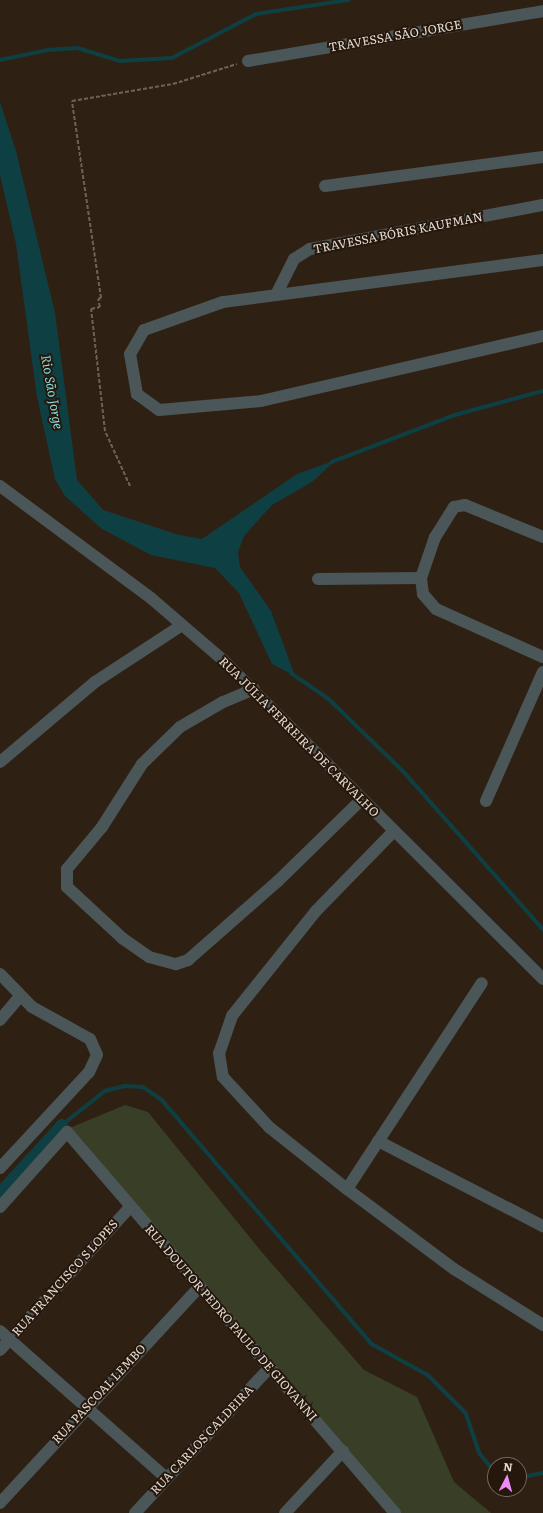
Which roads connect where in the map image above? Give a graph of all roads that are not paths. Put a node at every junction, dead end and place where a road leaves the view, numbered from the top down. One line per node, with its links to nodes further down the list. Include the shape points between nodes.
1 (543, 11): 2 (street, TRAVESSA SÃO JORGE)
2 (248, 61)
3 (543, 156): 4 (street)
4 (325, 186)
5 (543, 205): 7 (street, TRAVESSA BÓRIS KAUFMAN, via 310,249 294,259)
6 (543, 260): 7 (street)
7 (276, 295): 8 (street, via 223,302 144,330 130,354 137,394 159,410 261,401)
8 (543, 336)
9 (0, 486): 13 (street, RUA JÚLIA FERREIRA DE CARVALHO)
10 (543, 537): 11 (street, via 465,505 454,507 436,537)
11 (421, 578): 12 (street); 14 (street, via 423,594 436,609)
12 (318, 579)
13 (182, 625): 16 (street, RUA JÚLIA FERREIRA DE CARVALHO); 17 (street, via 95,682)
14 (543, 657)
15 (543, 672): 19 (street)
16 (254, 689): 18 (street, RUA JÚLIA FERREIRA DE CARVALHO); 18 (street, via 222,702 180,727 142,764 102,827 67,870 67,886 122,938 149,957 176,964 188,960 278,881)
17 (0, 762)
18 (362, 799): 20 (street, RUA JÚLIA FERREIRA DE CARVALHO)
19 (486, 801)
20 (392, 832): 22 (street, RUA JÚLIA FERREIRA DE CARVALHO); 28 (street, via 279,954 232,1016 219,1054 223,1078 246,1106)
21 (0, 974): 24 (street)
22 (543, 979)
23 (482, 983): 26 (street)
24 (19, 997): 25 (street); 27 (street, via 90,1039 97,1055 89,1072)
25 (0, 1020)
26 (378, 1141): 28 (street); 31 (street)
27 (0, 1168)
28 (347, 1189): 33 (street, via 454,1269)
29 (0, 1207): 30 (street, RUA DOUTOR PEDRO PAULO DE GIOVANNI, via 68,1132)
30 (130, 1207): 32 (street, RUA DOUTOR PEDRO PAULO DE GIOVANNI); 35 (street, RUA FRANCISCO S LOPES)
31 (543, 1226)
32 (200, 1286): 37 (street, RUA DOUTOR PEDRO PAULO DE GIOVANNI); 38 (street, RUA PASCOAL LEMBO)
33 (543, 1325)
34 (0, 1331): 35 (street)
35 (9, 1339): 36 (street, RUA FRANCISCO S LOPES); 38 (street)
36 (0, 1350)
37 (270, 1367): 39 (street, RUA DOUTOR PEDRO PAULO DE GIOVANNI); 40 (street, RUA CARLOS CALDEIRA)
38 (85, 1409): 40 (street); 41 (street, RUA PASCOAL LEMBO)
39 (343, 1451): 43 (street); 44 (street, RUA DOUTOR PEDRO PAULO DE GIOVANNI)
40 (166, 1478): 42 (street, RUA CARLOS CALDEIRA)
41 (0, 1503)
42 (135, 1513)
43 (284, 1513)
44 (395, 1513)

